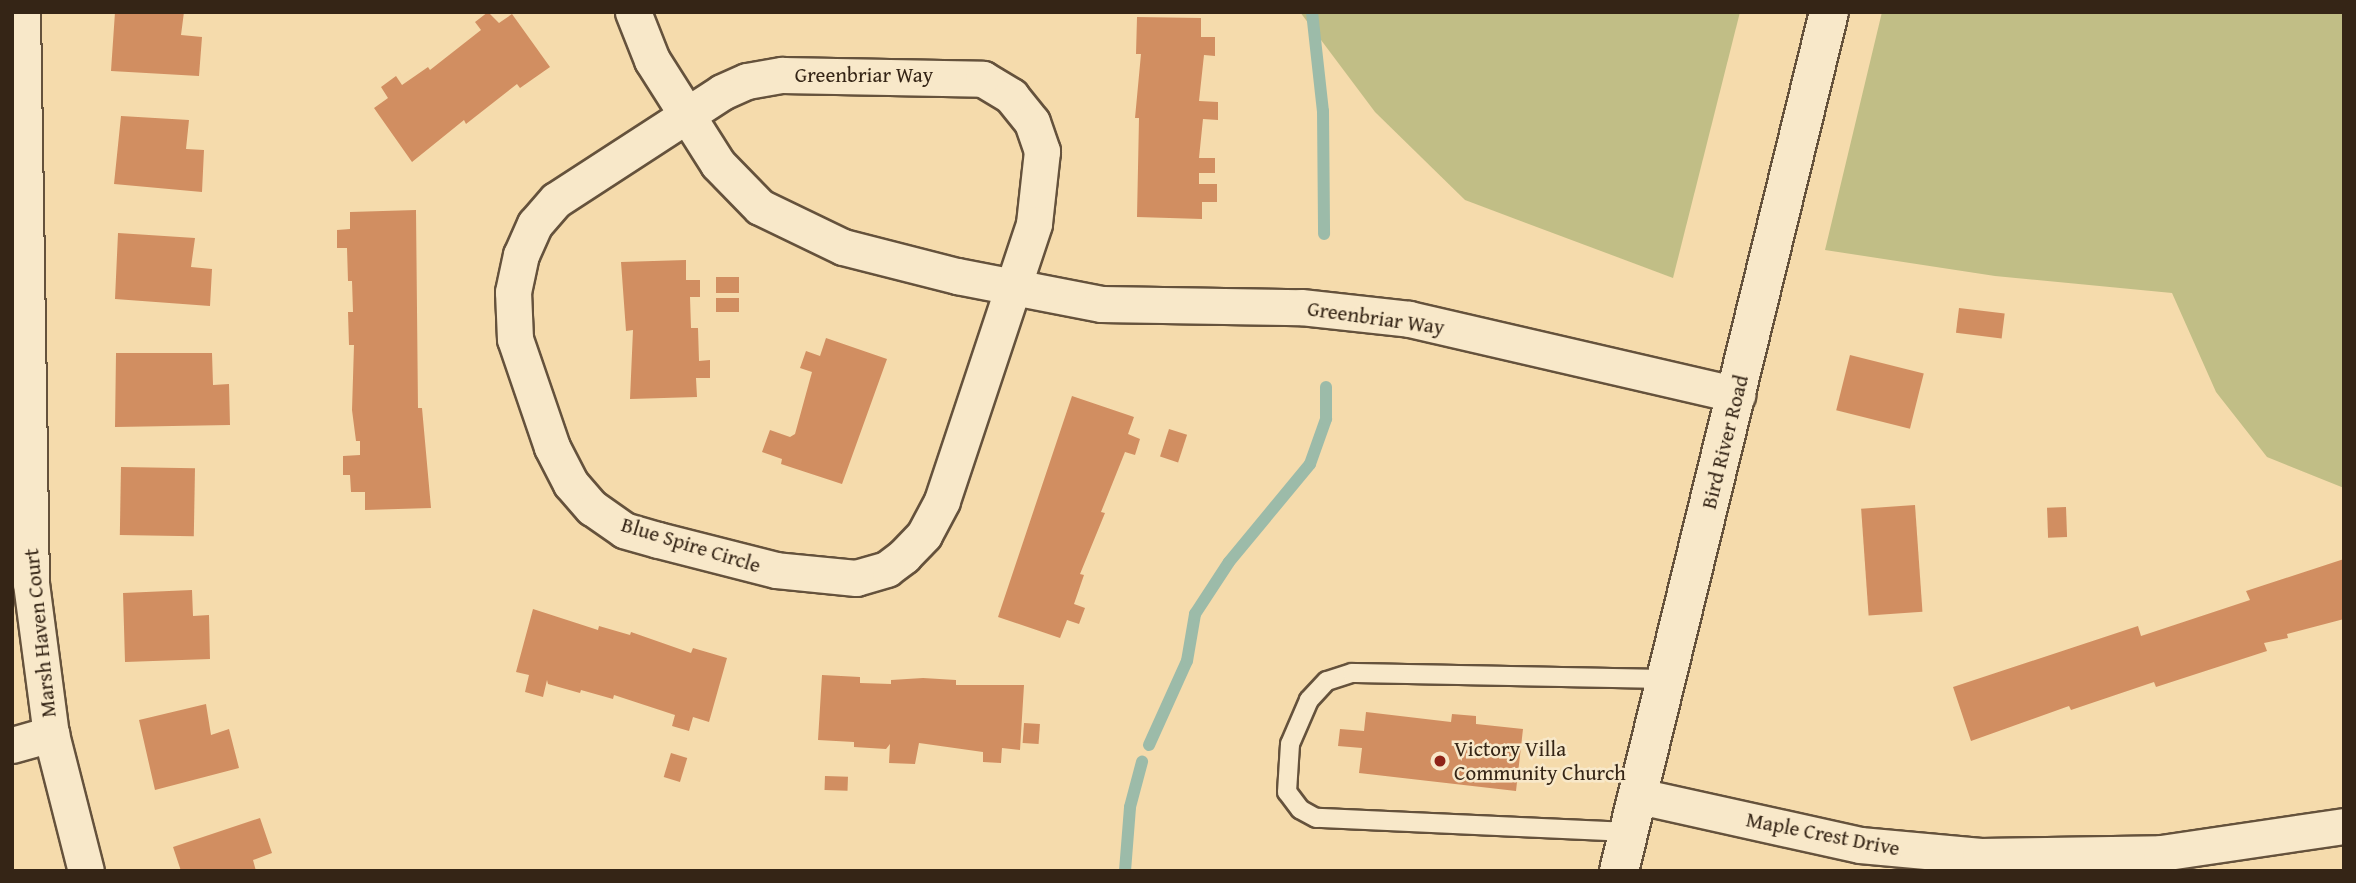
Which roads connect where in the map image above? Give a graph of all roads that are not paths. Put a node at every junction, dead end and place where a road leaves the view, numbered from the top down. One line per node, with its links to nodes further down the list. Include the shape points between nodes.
1 (633, 12): 4 (street, Greenbriar Way, via 652,60)
2 (1829, 12): 7 (street, Bird River Road)
3 (18, 30): 5 (street, Marsh Haven Court)
4 (685, 116): 6 (street, Greenbriar Way, via 718,164 760,207 798,229 882,258); 6 (street, Greenbriar Way, via 747,81 782,75 983,79 1011,96 1032,121 1042,151 1034,224); 6 (street, Blue Spire Circle, via 556,200 535,224 521,255 513,292 516,339 552,447 578,492 624,530 822,578 856,578 887,569 924,535 942,501)
5 (20, 264): 9 (street, Marsh Haven Court, via 31,583)
6 (1010, 287): 7 (street, Greenbriar Way, via 1101,304 1301,307 1409,319)
7 (1737, 395): 8 (street, Bird River Road)
8 (1668, 679): 11 (street, Bird River Road); 11 (lane, via 1352,673 1327,681 1309,700 1290,744 1287,792 1316,818)
9 (51, 734): 10 (street); 13 (street, Marsh Haven Court)
10 (12, 745)
11 (1634, 814): 12 (street, Maple Crest Drive, via 1860,845 1980,856 2161,853); 14 (street, Bird River Road)
12 (2344, 826)
13 (86, 871)
14 (1619, 871)

